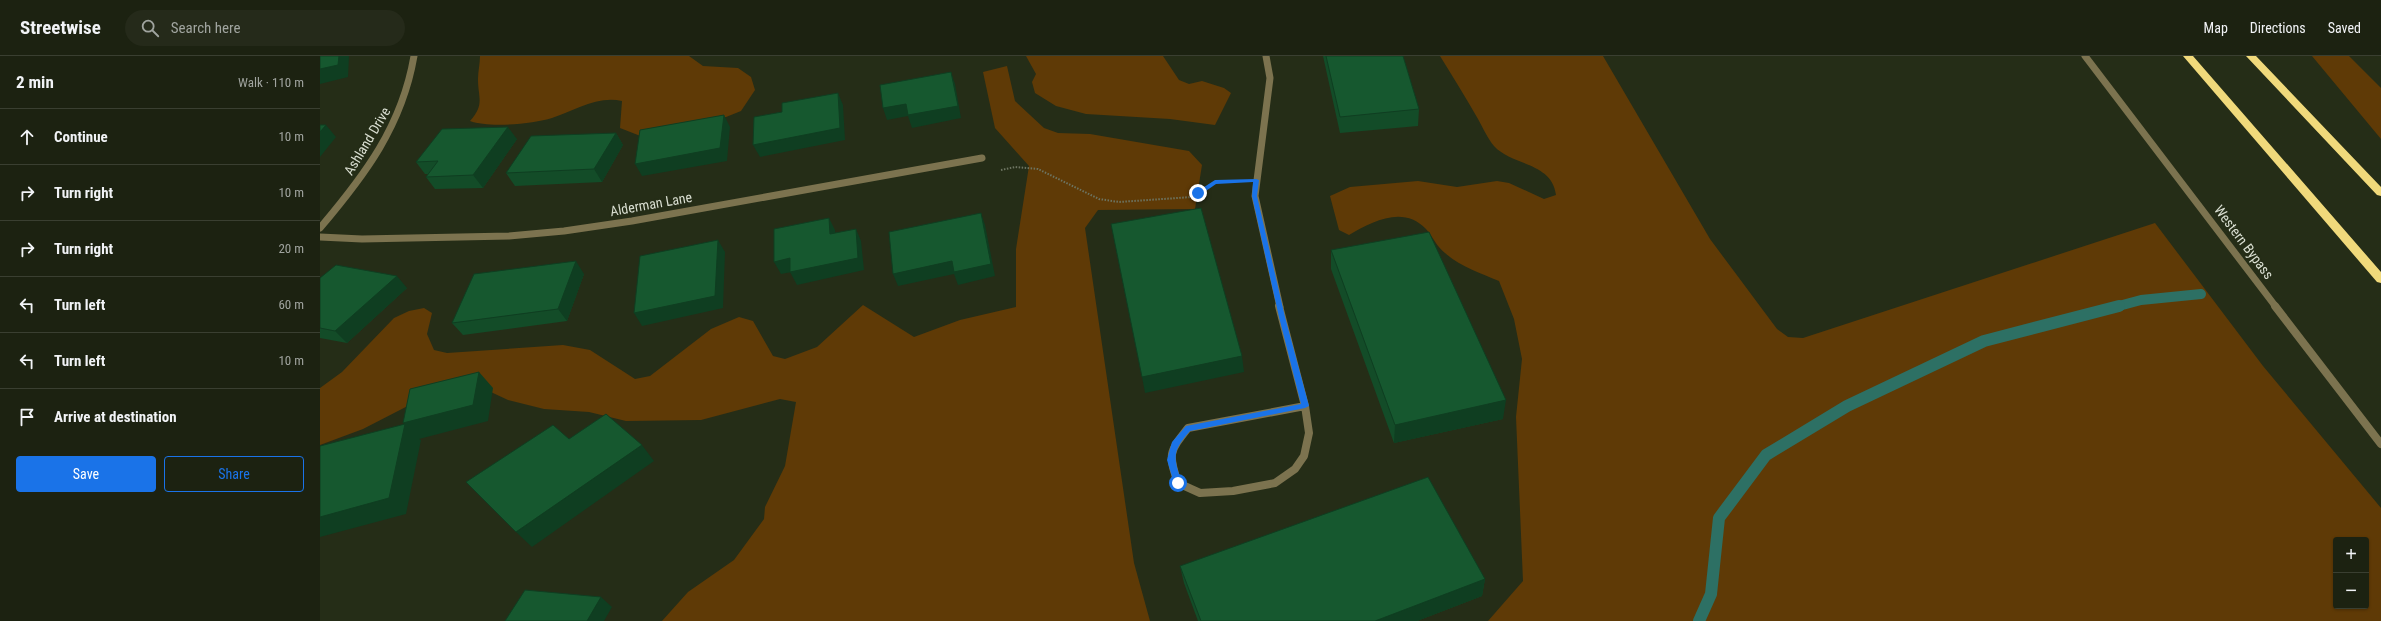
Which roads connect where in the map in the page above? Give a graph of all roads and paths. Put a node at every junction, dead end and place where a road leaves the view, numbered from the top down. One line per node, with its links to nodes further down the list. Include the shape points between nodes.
1 (414, 56): 10 (street, Ashland Drive, via 411,78 395,122 350,192)
2 (1266, 56): 8 (street, via 1270,78)
3 (2084, 56): 14 (street, Western Bypass)
4 (2188, 56): 12 (highway)
5 (2251, 56): 9 (highway)
6 (982, 158): 11 (street, Alderman Lane, via 564,231 502,236 362,239)
7 (994, 171): 8 (path, via 1015,167 1038,169 1099,199 1119,202 1192,197 1215,182)
8 (1256, 180): 13 (street, via 1255,196)
9 (2381, 193)
10 (320, 228)
11 (320, 237)
12 (2381, 279)
13 (1305, 406): 13 (street, via 1309,433 1304,456 1295,470 1275,483 1233,491 1200,493 1178,483 1170,460 1174,444 1188,428)
14 (2381, 444)

